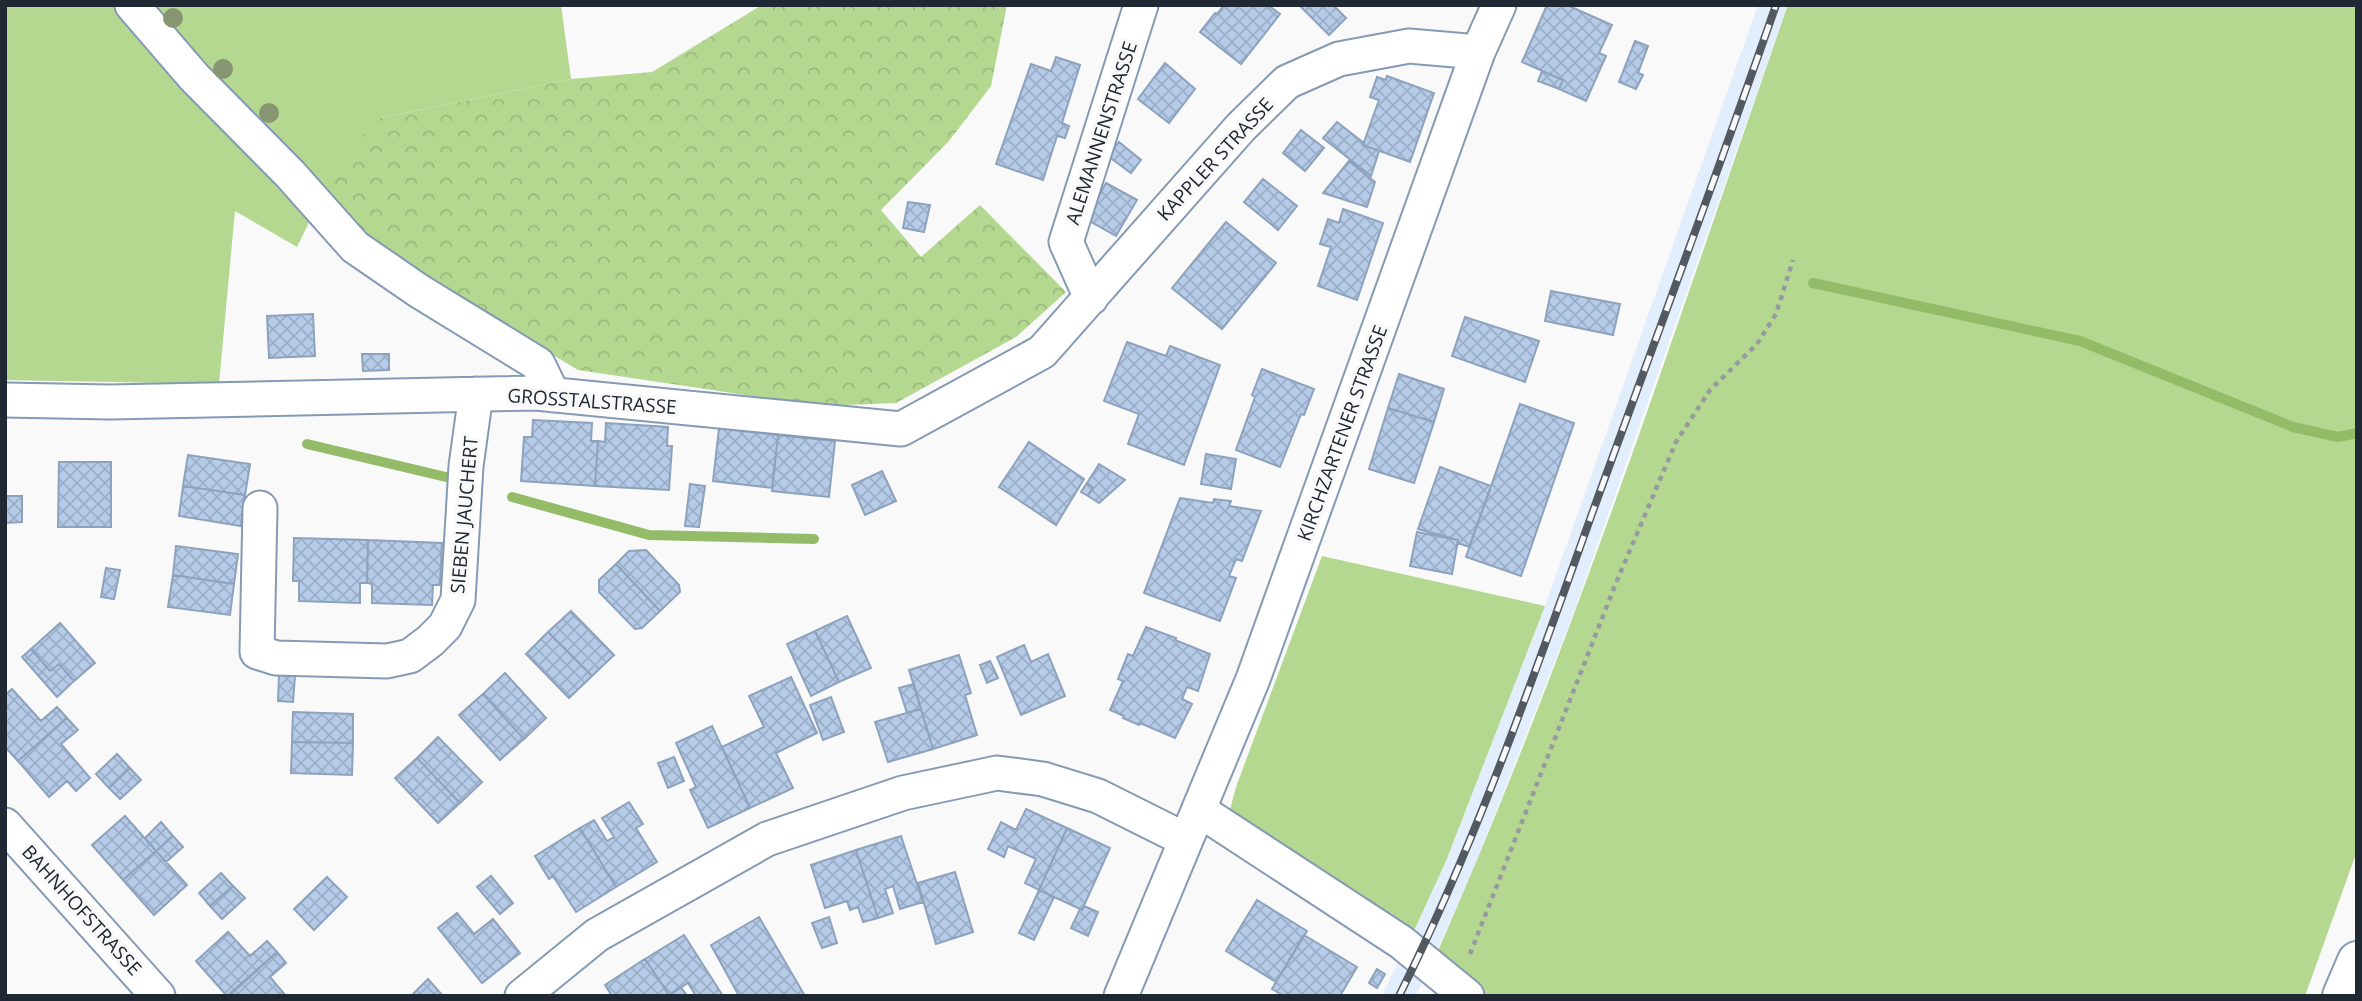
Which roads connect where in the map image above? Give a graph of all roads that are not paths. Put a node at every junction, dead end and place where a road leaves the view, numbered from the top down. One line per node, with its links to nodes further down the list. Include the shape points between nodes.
1 (132, 5): 7 (street, via 355,247 538,364)
2 (1141, 5): 5 (street, ALEMANNENSTRASSE, via 1066,242)
3 (1499, 5): 4 (street)
4 (1478, 52): 5 (street, KAPPLER STRASSE, via 1409,46 1339,59 1287,82 1241,127); 11 (street, KIRCHZARTENER STRASSE, via 1258,666)
5 (1091, 298): 7 (street, GROSSTALSTRASSE, via 1042,352 901,429)
6 (476, 394): 7 (street, GROSSTALSTRASSE); 8 (street, GROSSTALSTRASSE, via 124,402); 9 (street, SIEBEN JAUCHERT, via 466,466 458,600 445,626 410,656 387,661 338,660 276,658 257,652)
7 (553, 395)
8 (5, 400)
9 (260, 508)
10 (5, 825): 14 (street, BAHNHOFSTRASSE)
11 (1192, 825): 13 (street, via 1401,942); 15 (street, via 1043,779 997,773 903,793 767,839 597,935); 16 (street, KIRCHZARTENER STRASSE)
12 (2357, 961): 17 (highway)
13 (1460, 990)
14 (158, 996)
15 (522, 996)
16 (1121, 996)
17 (2342, 996)

